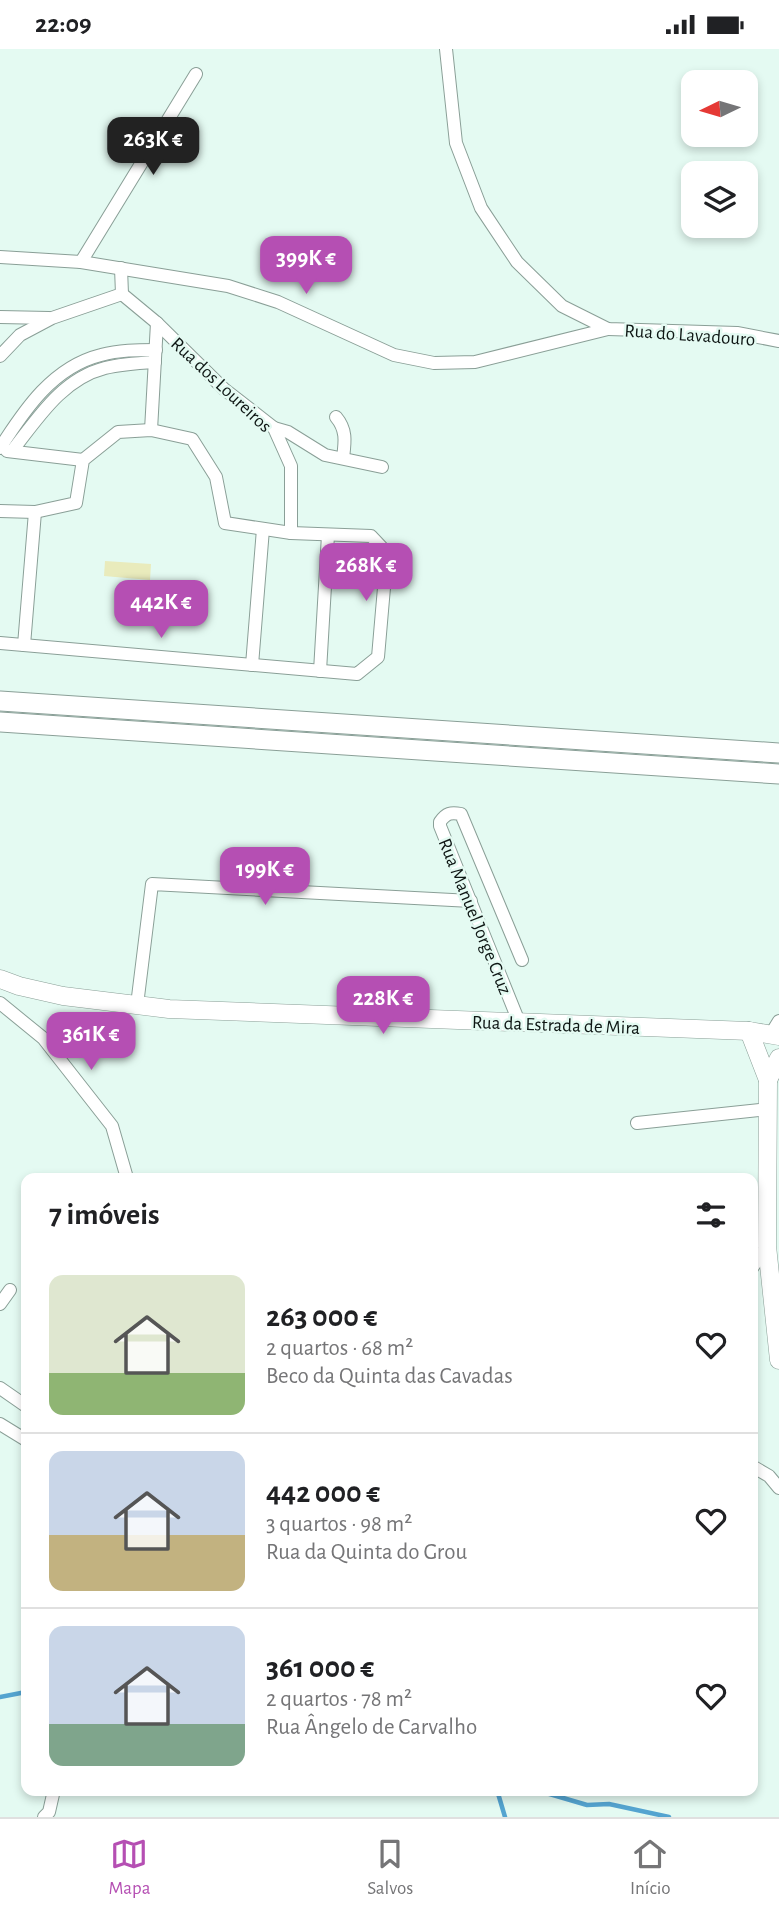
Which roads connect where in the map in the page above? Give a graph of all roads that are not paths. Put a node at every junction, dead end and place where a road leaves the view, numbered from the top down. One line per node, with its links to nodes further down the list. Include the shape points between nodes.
1 (446, 49): 10 (street, Rua do Lavadouro, via 456,143 481,208 517,263 562,306)
2 (196, 74): 4 (street)
3 (0, 257): 4 (street)
4 (81, 262): 5 (street)
5 (121, 268): 6 (street); 10 (street, via 228,286 278,302 394,355 434,363 475,362)
6 (122, 294): 8 (street); 9 (street, Rua dos Loureiros)
7 (0, 317): 8 (street)
8 (52, 318): 12 (street, via 20,335)
9 (157, 323): 13 (street); 15 (street, Rua dos Loureiros, via 224,389)
10 (608, 329): 11 (street, Rua do Lavadouro, via 737,333)
11 (779, 341)
12 (0, 356)
13 (155, 356): 16 (street); 17 (street, via 78,380)
14 (336, 417): 18 (street, via 345,433)
15 (274, 428): 18 (street, via 325,455); 24 (street, Rua dos Loureiros, via 291,466)
16 (151, 430): 19 (street, via 118,432); 23 (street, via 192,439 216,477 225,523)
17 (4, 450): 19 (street)
18 (343, 458): 20 (street)
19 (83, 460): 22 (street, via 76,503)
20 (382, 467)
21 (0, 511): 22 (street)
22 (35, 512): 27 (street)
23 (263, 529): 24 (street); 28 (street)
24 (291, 533): 25 (street)
25 (328, 535): 29 (street); 29 (street, via 371,536 387,553 378,657 357,674)
26 (0, 643): 27 (street)
27 (24, 645): 28 (street)
28 (252, 664): 29 (street)
29 (320, 671)
30 (0, 701): 32 (main road)
31 (0, 722): 33 (main road)
32 (779, 753)
33 (779, 774)
34 (471, 901): 35 (street, Rua Manuel Jorge Cruz, via 440,826 452,812 461,814); 38 (street, via 152,884); 39 (street, Rua Manuel Jorge Cruz)
35 (522, 960)
36 (0, 979): 38 (street, Rua da Estrada de Mira, via 64,996)
37 (0, 1003): 46 (street, via 43,1038 112,1126)
38 (137, 1005): 39 (street, Rua da Estrada de Mira)
39 (519, 1022): 41 (street, Rua da Estrada de Mira)
40 (776, 1030): 41 (street, Rua da Estrada de Mira)
41 (749, 1031): 43 (street)
42 (779, 1058): 43 (street)
43 (768, 1080): 44 (street)
44 (768, 1109): 45 (street); 47 (street)
45 (637, 1123)
46 (126, 1173)
47 (767, 1246): 48 (street); 51 (street)
48 (758, 1259)
49 (10, 1290): 50 (street)
50 (0, 1304)
51 (779, 1360)
52 (0, 1388): 53 (street)
53 (21, 1403)
54 (0, 1424): 55 (street)
55 (21, 1437)
56 (758, 1469): 57 (street)
57 (779, 1488)
58 (53, 1796): 59 (street)
59 (44, 1817)

